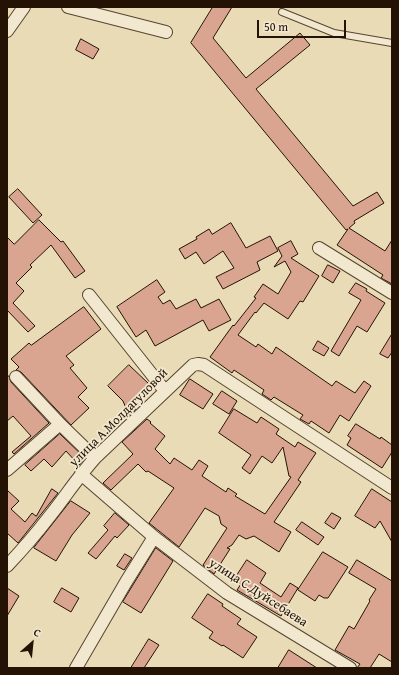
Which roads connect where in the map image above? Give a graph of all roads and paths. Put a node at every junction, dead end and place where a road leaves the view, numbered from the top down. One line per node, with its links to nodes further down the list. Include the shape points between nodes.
1 (24, 7): 4 (street)
2 (68, 7): 5 (street)
3 (282, 12): 6 (lane, via 334,33)
4 (7, 31)
5 (166, 32)
6 (392, 43)
7 (319, 248): 8 (street)
8 (392, 293)
9 (89, 295): 11 (street)
10 (16, 377): 12 (street)
11 (165, 391): 13 (street, улица А.Молдагуловой); 16 (street, улица А.Молдагуловой, via 193,365 204,366)
12 (60, 424): 13 (street); 14 (street)
13 (95, 458): 15 (street, улица А.Молдагуловой)
14 (7, 470)
15 (82, 474): 17 (street, улица С.Дуйсебаева); 18 (street, улица А.Молдагуловой)
16 (392, 488)
17 (154, 537): 19 (street); 20 (street, улица С.Дуйсебаева, via 227,593)
18 (7, 566)
19 (76, 668)
20 (350, 668)

